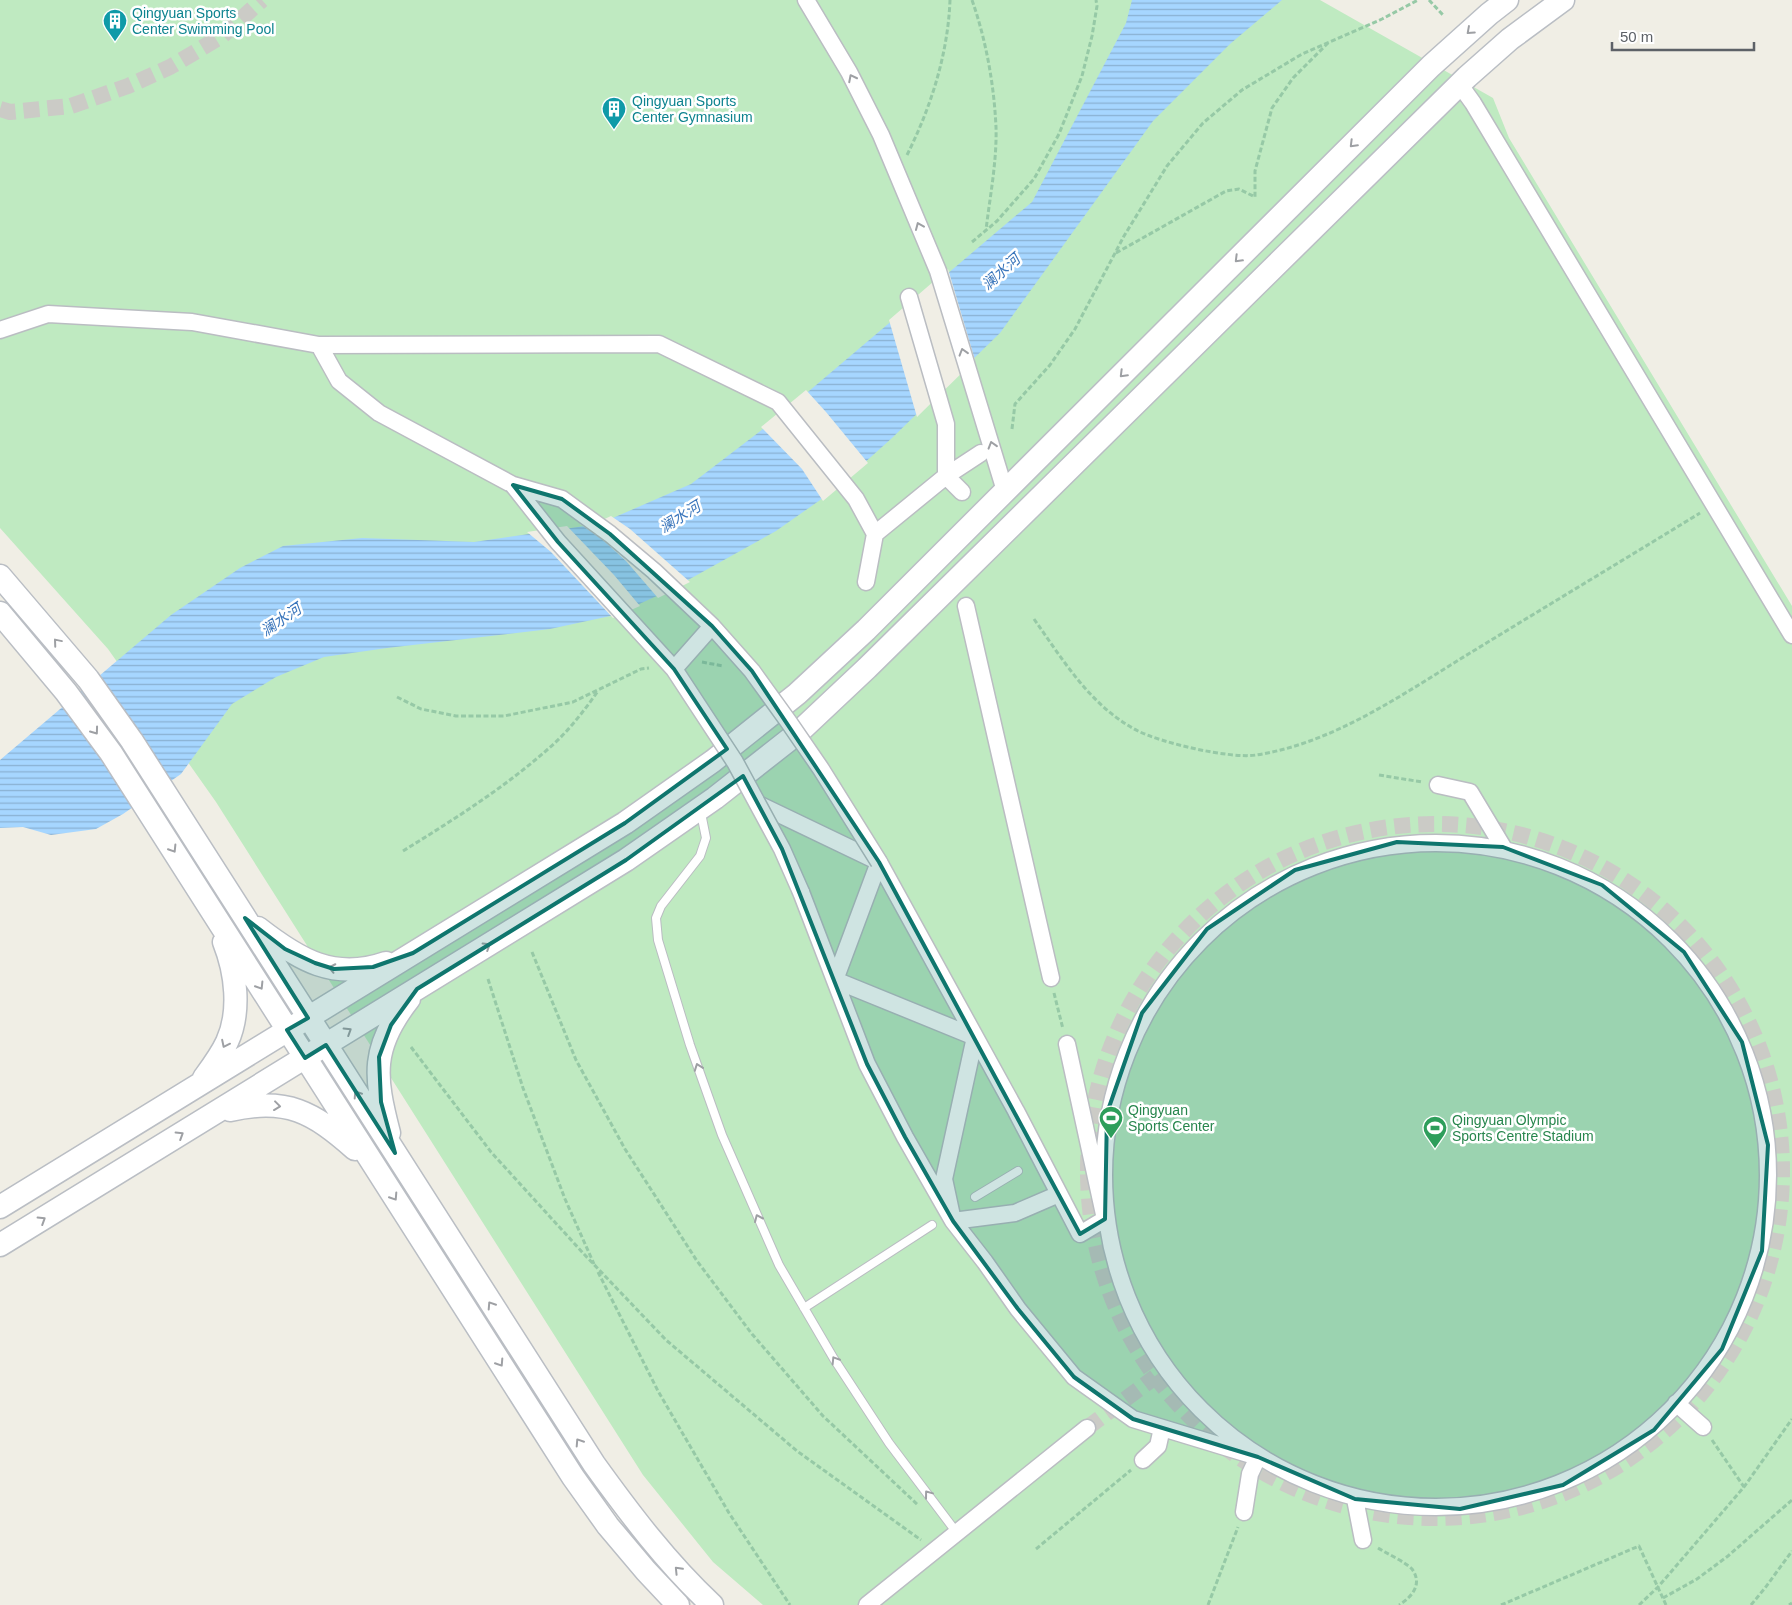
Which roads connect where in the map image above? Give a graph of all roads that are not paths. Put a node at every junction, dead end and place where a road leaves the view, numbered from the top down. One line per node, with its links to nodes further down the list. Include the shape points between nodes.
1 (806, 0): 11 (street, one-way to 1, via 938,271 881,135 849,72)
2 (1507, 0): 11 (street, one-way to 11, via 1431,66)
3 (1563, 0): 4 (street)
4 (1460, 84): 19 (street); 23 (street, via 867,668 799,732)
5 (909, 297): 9 (street, via 946,424)
6 (0, 330): 7 (street, via 48,314 192,322)
7 (319, 344): 10 (street, via 339,381 379,413); 13 (street, via 659,344 778,402 856,500)
8 (981, 453): 9 (street)
9 (946, 476): 12 (street); 13 (street)
10 (513, 485): 18 (street, bridge, via 562,499 654,571); 20 (street, bridge)
11 (1005, 491): 28 (street, via 797,694 713,761 625,823)
12 (962, 492)
13 (875, 534): 15 (street)
14 (0, 576): 27 (street, one-way to 14, via 168,795 88,679)
15 (866, 582)
16 (966, 606): 29 (street)
17 (0, 613): 26 (street, one-way to 26, via 66,692 111,753)
18 (712, 626): 20 (street, bridge); 25 (street, bridge, via 752,671 788,721)
19 (1792, 636)
20 (666, 668): 22 (street, bridge, via 735,762)
21 (1438, 785): 24 (street, via 1470,792)
22 (758, 804): 25 (street, bridge); 30 (street, bridge, via 801,892)
23 (700, 809): 31 (street, one-way to 23, via 626,860); 50 (lane, one-way to 23, via 779,1265 722,1135 658,940 656,918 661,906 700,856 706,838)
24 (1503, 847): 46 (street, via 1397,842 1369,849 1295,870 1207,929 1142,1013 1107,1112); 51 (street, via 1602,885 1684,952 1742,1042 1768,1144 1762,1251 1722,1349)
25 (879, 862): 30 (street); 34 (street)
26 (213, 913): 33 (street, one-way to 33); 38 (street, one-way to 38, via 226,947 236,1004 228,1042)
27 (245, 918): 28 (street, one-way to 27, via 372,968 334,969 285,949); 32 (street)
28 (413, 953): 32 (street)
29 (1051, 978)
30 (835, 980): 34 (street); 47 (street, via 867,1064)
31 (417, 989): 36 (street, one-way to 31); 40 (street, via 391,1024 379,1057 381,1102)
32 (308, 1018): 33 (street); 36 (street)
33 (287, 1030): 37 (street); 38 (street)
34 (975, 1037): 43 (street); 47 (street, via 944,1179)
35 (1067, 1044): 46 (street)
36 (326, 1045): 37 (street); 40 (street, one-way to 36)
37 (305, 1058): 39 (street); 41 (street)
38 (199, 1084): 45 (street)
39 (212, 1115): 41 (street, one-way to 41, via 253,1105 275,1104 290,1108 310,1115 337,1133); 49 (street, one-way to 39)
40 (395, 1153): 62 (street, one-way to 40, via 660,1551 594,1464)
41 (373, 1165): 61 (street, one-way to 61, via 573,1477 608,1526)
42 (1018, 1171): 44 (lane)
43 (1059, 1194): 46 (street, via 1080,1234); 47 (street, via 1015,1213)
44 (975, 1197)
45 (0, 1207)
46 (1105, 1219): 55 (street, via 1132,1312 1184,1394)
47 (953, 1220): 54 (street, via 1018,1309 1074,1376 1133,1418)
48 (932, 1225): 50 (lane)
49 (0, 1245)
50 (804, 1308): 59 (lane, one-way to 50, via 889,1443)
51 (1676, 1404): 52 (street); 57 (street, via 1654,1430 1564,1485 1460,1509)
52 (1703, 1427)
53 (1087, 1428): 59 (street)
54 (1162, 1428): 55 (street); 56 (street, via 1158,1446)
55 (1258, 1457): 57 (street); 58 (street, via 1250,1474)
56 (1143, 1460)
57 (1355, 1499): 60 (street)
58 (1244, 1512)
59 (957, 1533): 63 (street)
60 (1363, 1540)
61 (678, 1605)
62 (712, 1605)
63 (867, 1605)

